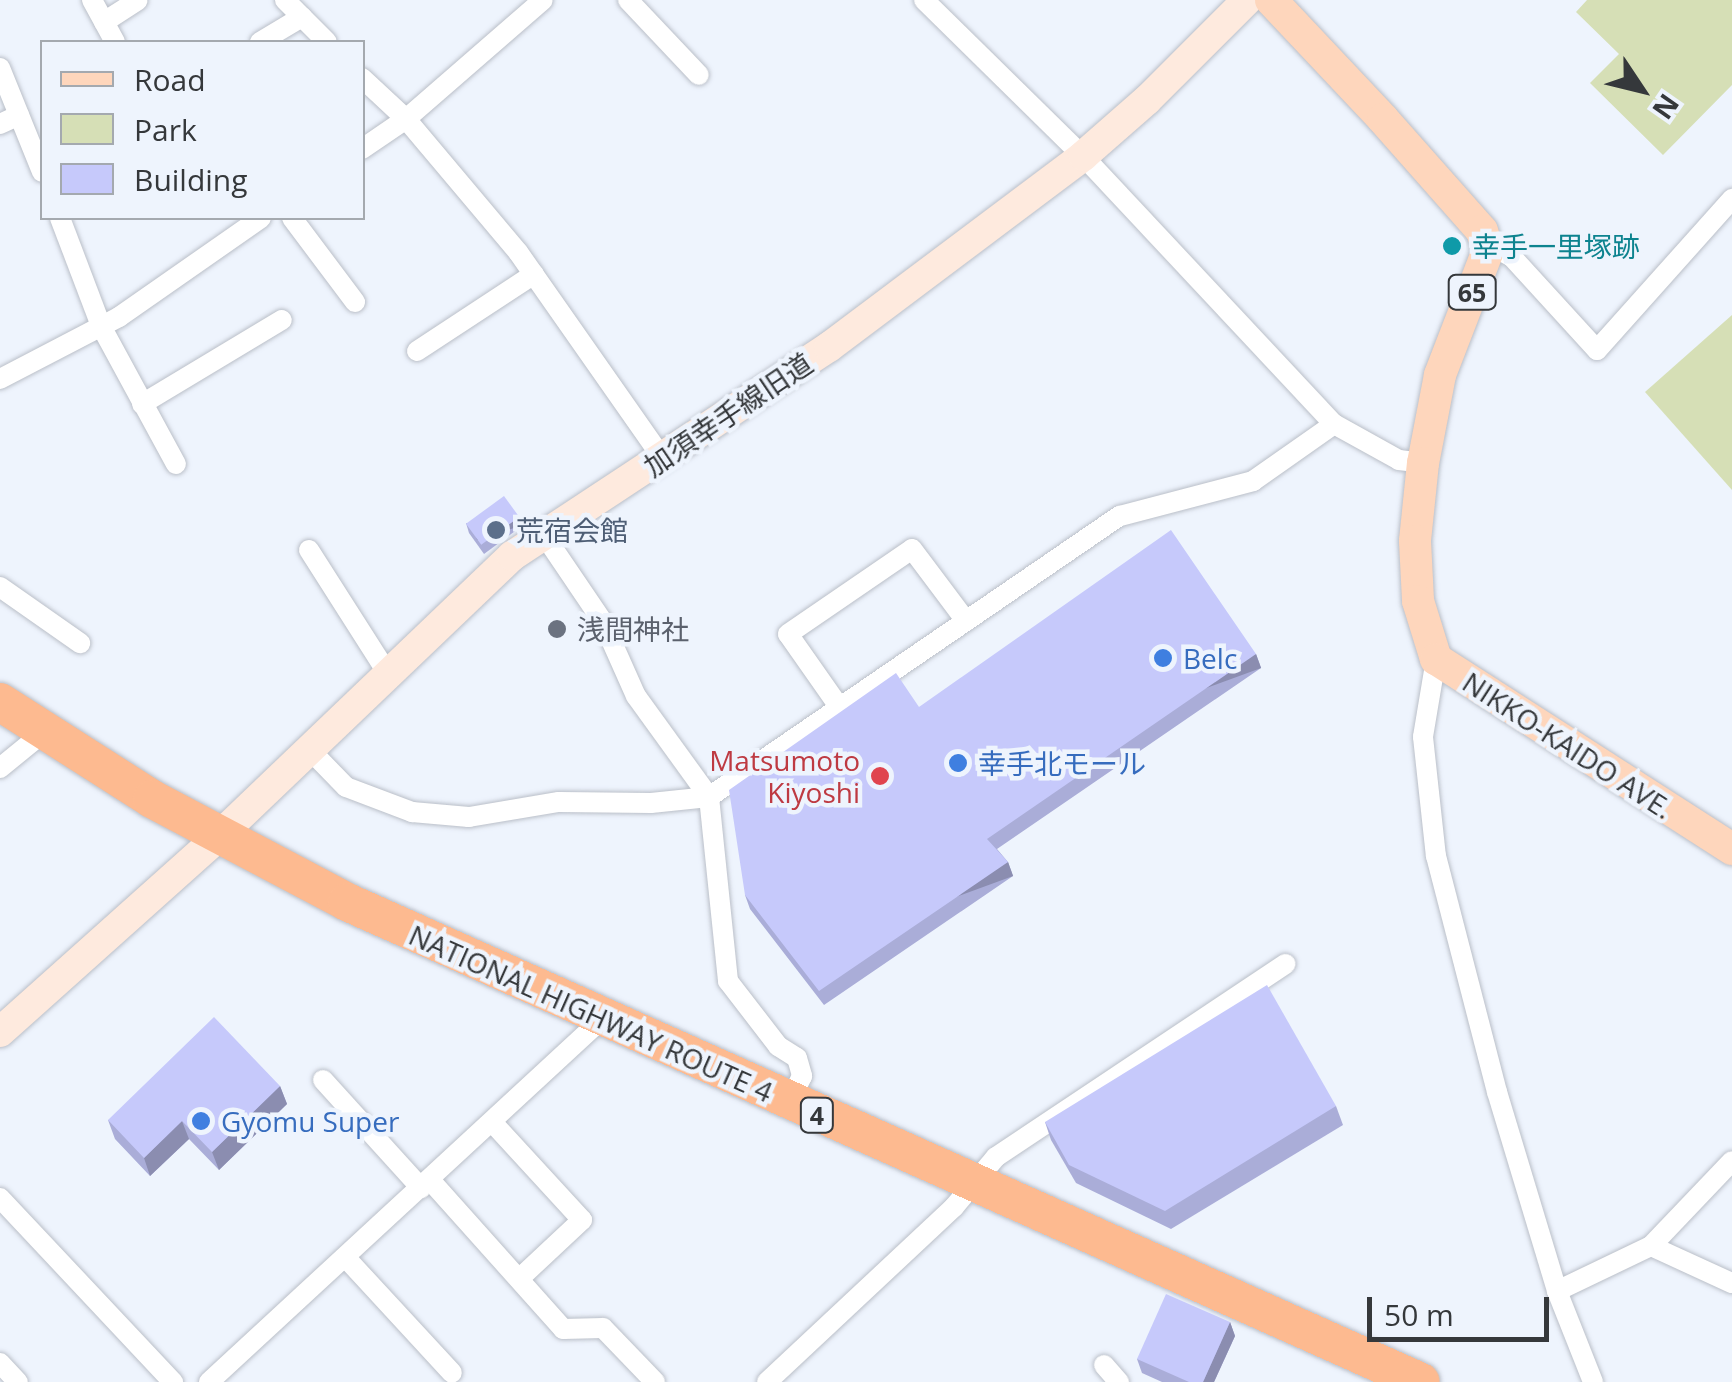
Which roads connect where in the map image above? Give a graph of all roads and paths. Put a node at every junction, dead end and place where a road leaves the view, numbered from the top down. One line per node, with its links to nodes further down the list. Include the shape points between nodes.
1 (92, 0): 10 (street)
2 (138, 0): 10 (street)
3 (285, 0): 9 (street)
4 (543, 0): 18 (street)
5 (628, 0): 15 (street)
6 (924, 0): 20 (street)
7 (1247, 0): 20 (street, 加須幸手線旧道)
8 (1271, 0): 26 (main road, 65, via 1396,133)
9 (302, 17): 12 (street); 13 (street)
10 (104, 22): 11 (street)
11 (114, 40)
12 (263, 40)
13 (325, 40)
14 (0, 68): 17 (street)
15 (699, 76)
16 (365, 81): 18 (street)
17 (10, 119): 21 (street)
18 (406, 120): 19 (street); 27 (street)
19 (365, 146)
20 (1083, 156): 34 (street); 35 (street, 加須幸手線旧道, via 829,347)
21 (40, 169)
22 (1732, 200): 26 (street, via 1597,350 1512,257)
23 (61, 220): 30 (street)
24 (258, 220): 30 (street)
25 (294, 220): 28 (street)
26 (1486, 243): 37 (main road, NIKKO-KAIDO AVE. / 65, via 1440,375)
27 (534, 274): 31 (street); 35 (street)
28 (355, 302)
29 (282, 320): 33 (street)
30 (101, 326): 32 (street); 33 (street)
31 (417, 351)
32 (0, 379)
33 (142, 404): 36 (street)
34 (1334, 424): 37 (street, via 1398,460); 41 (street, via 1253,482 1120,516)
35 (662, 458): 38 (street, 加須幸手線旧道)
36 (176, 464)
37 (1422, 464): 43 (main road, NIKKO-KAIDO AVE. / 65, via 1418,601)
38 (544, 535): 44 (street, 加須幸手線旧道, via 498,568); 50 (street, via 602,622 636,696)
39 (309, 550): 44 (street)
40 (0, 587): 42 (street)
41 (966, 621): 46 (street); 46 (street, via 912,549 788,634)
42 (80, 643)
43 (1436, 659): 52 (main road, NIKKO-KAIDO AVE.); 67 (street, via 1423,737 1436,856)
44 (388, 674): 48 (street, 加須幸手線旧道)
45 (0, 702): 47 (highway, NATIONAL HIGHWAY ROUTE 4 / 4)
46 (840, 708): 50 (street)
47 (44, 732): 49 (street); 51 (highway, NATIONAL HIGHWAY ROUTE 4 / 4)
48 (309, 749): 50 (street, via 346,787 412,812 470,818 559,802); 51 (street, 加須幸手線旧道)
49 (0, 768)
50 (709, 797): 57 (street, via 728,981 778,1046 798,1058 802,1076)
51 (218, 838): 54 (highway, NATIONAL HIGHWAY ROUTE 4 / 4); 55 (street, 加須幸手線旧道)
52 (1732, 849)
53 (1285, 964): 60 (street, via 996,1157)
54 (602, 1019): 57 (highway, NATIONAL HIGHWAY ROUTE 4 / 4); 58 (street)
55 (0, 1032)
56 (322, 1080): 61 (street)
57 (788, 1102): 60 (highway, NATIONAL HIGHWAY ROUTE 4 / 4)
58 (492, 1122): 61 (street); 65 (street, via 582,1220)
59 (1732, 1162): 63 (street)
60 (974, 1183): 71 (highway, NATIONAL HIGHWAY ROUTE 4 / 4); 76 (street)
61 (425, 1184): 64 (street); 65 (street)
62 (0, 1198): 73 (street)
63 (1651, 1246): 66 (street); 67 (street)
64 (346, 1258): 70 (street); 74 (street)
65 (518, 1278): 75 (street, via 564,1328 602,1328)
66 (1732, 1283)
67 (1557, 1291): 78 (street)
68 (0, 1363): 72 (street)
69 (1104, 1365): 77 (street)
70 (452, 1373)
71 (1397, 1378)
72 (18, 1382)
73 (173, 1382)
74 (209, 1382)
75 (655, 1382)
76 (767, 1382)
77 (1120, 1382)
78 (1592, 1382)

